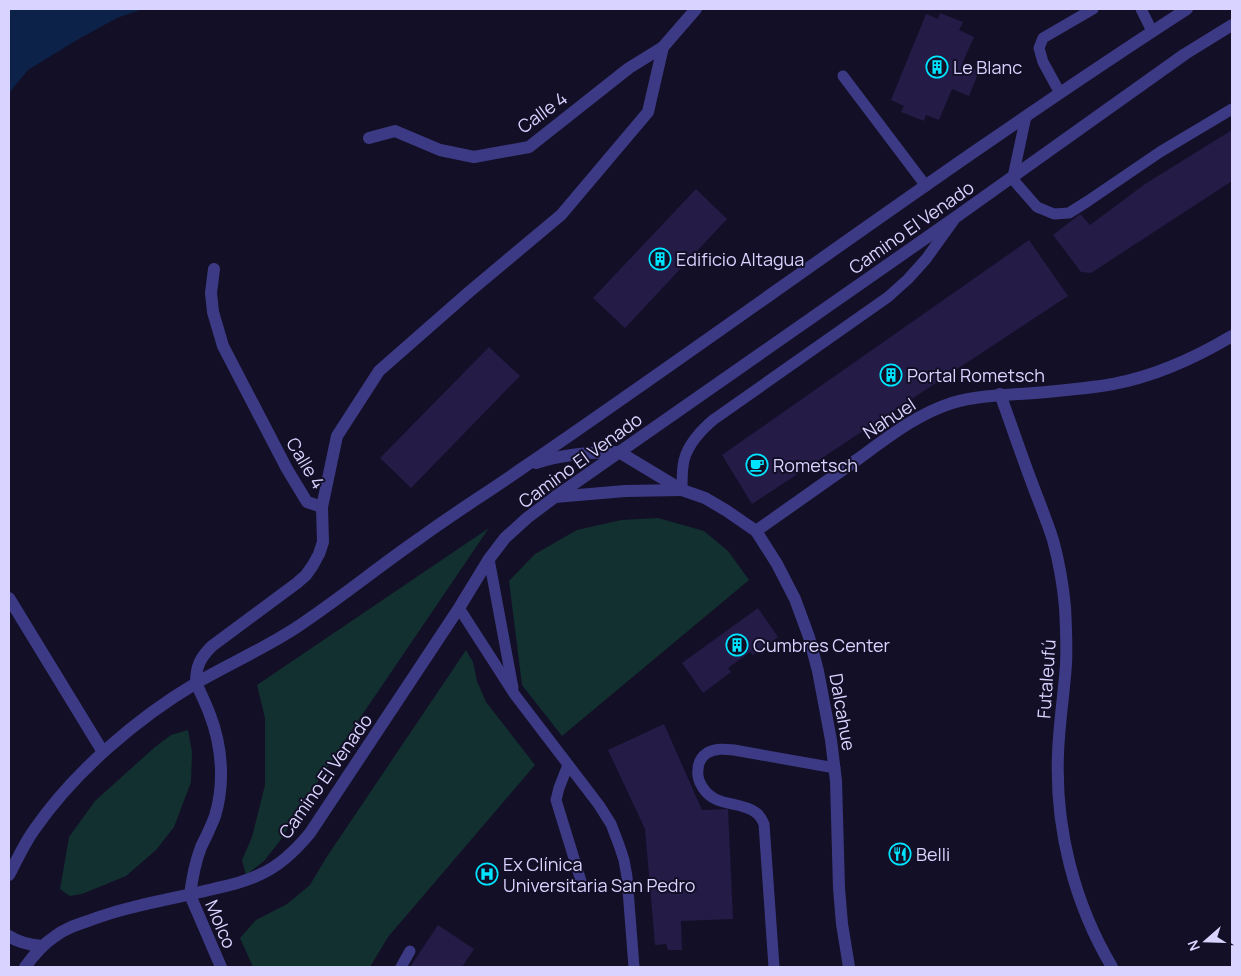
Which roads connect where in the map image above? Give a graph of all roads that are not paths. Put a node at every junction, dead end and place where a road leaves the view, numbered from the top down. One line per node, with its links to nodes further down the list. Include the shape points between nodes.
1 (696, 9): 7 (street)
2 (1092, 9): 9 (lane, via 1043,38 1039,48 1042,62)
3 (1141, 9): 6 (lane)
4 (1187, 9): 6 (street, Camino El Venado)
5 (1232, 25): 13 (street, Camino El Venado, via 1185,54)
6 (1152, 31): 9 (street, Camino El Venado)
7 (663, 47): 12 (street, Calle 4, via 628,68 529,147 474,157 440,150 395,131); 23 (street, via 648,112 561,215 378,371 337,436)
8 (843, 76): 14 (lane)
9 (1060, 93): 11 (street, Camino El Venado)
10 (1232, 109): 13 (lane, via 1069,213 1054,214 1037,207)
11 (1026, 116): 13 (lane); 14 (street, Camino El Venado)
12 (369, 138)
13 (1013, 176): 15 (street, Camino El Venado)
14 (926, 186): 20 (street, Camino El Venado)
15 (956, 217): 19 (street, Camino El Venado); 21 (lane, via 926,259 888,297 703,429 694,439 683,464)
16 (214, 269): 23 (street, Calle 4, via 212,312 223,346 307,502)
17 (1232, 336): 18 (street, Nahuel, via 1205,352 1145,376 1085,388)
18 (1000, 394): 24 (street, Nahuel, via 951,404 915,420); 45 (street, Futaleufú, via 1052,540 1060,573 1066,634 1058,753 1061,820 1077,892)
19 (620, 452): 20 (street, via 566,455); 21 (street, Dalcahue); 22 (street, Camino El Venado)
20 (526, 466): 28 (street, Camino El Venado, via 420,537 294,629)
21 (682, 490): 22 (street, Dalcahue); 24 (street, Dalcahue, via 720,506)
22 (555, 497): 25 (street, Camino El Venado, via 505,538)
23 (322, 507): 28 (street, Calle 4, via 323,542 314,565 297,583 204,654 196,673)
24 (756, 531): 32 (street, Dalcahue, via 778,564 809,637 826,705)
25 (489, 559): 27 (street, Camino El Venado); 29 (lane)
26 (9, 598): 30 (street)
27 (459, 608): 29 (lane); 35 (street, Camino El Venado, via 300,845 276,865 244,882)
28 (196, 683): 30 (street, Camino El Venado); 35 (street, via 211,716 218,742 221,778 215,814 193,874)
29 (514, 695): 31 (lane)
30 (103, 752): 33 (street, Camino El Venado, via 48,811)
31 (568, 765): 34 (lane, via 556,800); 42 (lane, via 599,805 620,844 627,876)
32 (835, 768): 43 (lane, via 720,749 711,750 699,762 698,776 705,792 722,802 754,810 764,824); 44 (street, Dalcahue, via 839,888)
33 (9, 875)
34 (581, 881)
35 (190, 895): 37 (street, Camino El Venado, via 100,916 65,930); 40 (street, Molco)
36 (9, 936): 37 (street, via 28,945)
37 (42, 946): 39 (street, Camino El Venado)
38 (410, 951): 41 (lane)
39 (25, 967)
40 (220, 967)
41 (400, 967)
42 (634, 967)
43 (774, 967)
44 (849, 967)
45 (1112, 967)

